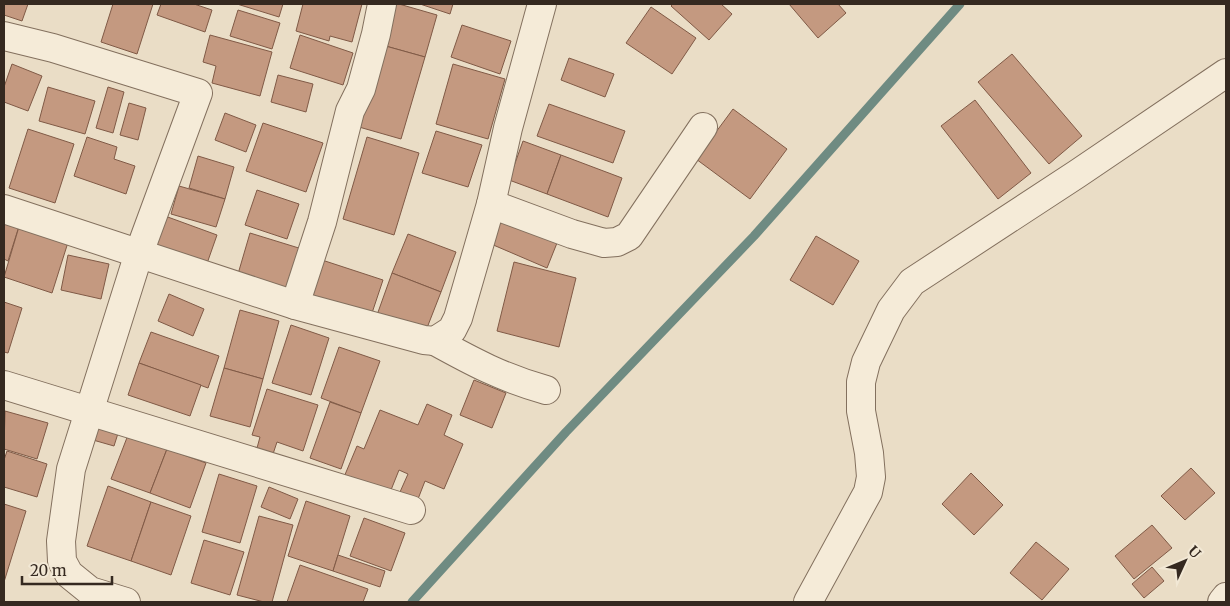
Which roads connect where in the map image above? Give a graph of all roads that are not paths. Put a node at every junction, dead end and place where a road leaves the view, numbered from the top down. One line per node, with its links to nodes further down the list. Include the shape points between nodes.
1 (382, 4): 9 (street, via 374,43 350,111 322,222)
2 (542, 4): 6 (street)
3 (4, 36): 8 (street, via 198,93)
4 (1226, 73): 17 (street, via 912,282 891,310 866,362 861,382 861,411 872,477 868,492)
5 (704, 127): 6 (street, via 629,236 617,242 604,243 572,234)
6 (491, 204): 10 (street, via 458,318 452,330)
7 (4, 209): 8 (street)
8 (139, 253): 9 (street); 13 (street)
9 (296, 305): 10 (street)
10 (435, 341): 12 (street, via 491,371)
11 (4, 385): 13 (street)
12 (546, 390)
13 (89, 412): 14 (street); 16 (street, via 70,469 61,541 62,561 69,574 90,591)
14 (411, 510)
15 (1226, 598): 18 (street)
16 (126, 602)
17 (808, 602)
18 (1222, 602)

